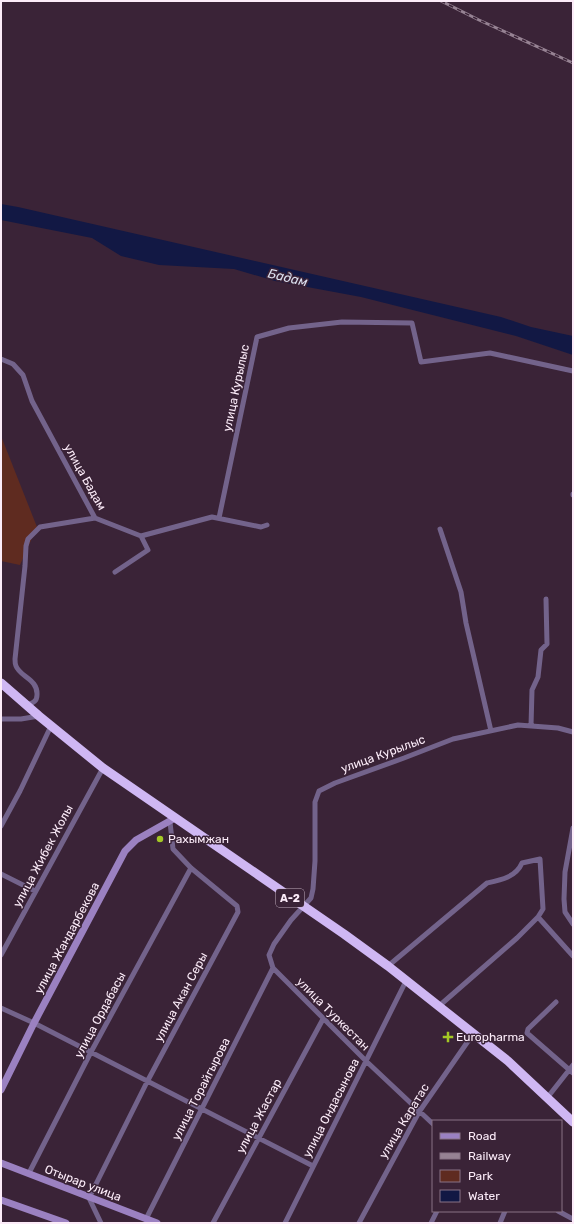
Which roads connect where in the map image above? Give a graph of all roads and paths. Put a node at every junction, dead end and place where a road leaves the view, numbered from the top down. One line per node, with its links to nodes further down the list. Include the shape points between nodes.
1 (1, 359): 3 (street, улица Бадам, via 13,364 22,375 32,401)
2 (573, 371): 4 (street, улица Курылыс, via 490,353 422,362 412,323 342,322 289,328 257,337)
3 (95, 518): 7 (street, улица Бадам); 11 (street, via 40,527 28,539 15,660 16,666 36,685 37,698)
4 (219, 518): 5 (street, via 261,527); 7 (street, via 212,516)
5 (267, 525)
6 (440, 529): 16 (street, via 461,592)
7 (140, 536): 8 (street, via 148,550)
8 (115, 572)
9 (546, 599): 15 (street, via 546,644 541,650 538,677 532,690)
10 (1, 683): 11 (highway, A-2)
11 (27, 705): 12 (highway, A-2)
12 (39, 716): 13 (street); 14 (highway, A-2)
13 (1, 719)
14 (51, 726): 18 (highway, A-2); 20 (street)
15 (531, 726): 16 (street, улица Курылыс, via 518,725); 17 (street, улица Курылыс)
16 (491, 731): 25 (street, улица Курылыс, via 453,739 335,783 319,792 315,802 313,889 311,898)
17 (573, 732)
18 (103, 768): 19 (highway, A-2); 24 (street, улица Жибек Жолы)
19 (173, 820): 22 (street, улица Акан Серы, via 173,849); 25 (highway, A-2); 37 (street, улица Жандарбекова, via 136,840 125,851)
20 (1, 826)
21 (573, 828): 27 (street, via 565,872 564,899 565,912)
22 (191, 868): 39 (street, улица Ордабасы); 42 (street, улица Акан Серы, via 237,906 238,912)
23 (1, 874): 24 (street)
24 (35, 891): 28 (street, улица Жибек Жолы)
25 (304, 907): 30 (highway, A-2); 31 (street, via 274,944 269,955)
26 (538, 917): 29 (street); 30 (street, via 543,909 540,860 522,863 520,869 504,880 487,883); 34 (street)
27 (573, 924)
28 (1, 955)
29 (573, 956)
30 (388, 966): 32 (highway, A-2)
31 (273, 968): 36 (street, улица Туркестан); 45 (street, улица Торайгырова)
32 (406, 980): 34 (highway, A-2); 40 (street, улица Ондасынова)
33 (556, 1002): 41 (street, via 528,1029 527,1033)
34 (439, 1006): 38 (highway, A-2)
35 (1, 1008): 37 (street)
36 (323, 1019): 40 (street, улица Туркестан); 49 (street, улица Жастар)
37 (34, 1024): 39 (street); 43 (street, улица Жандарбекова)
38 (473, 1034): 44 (highway, A-2, via 508,1061); 46 (street, улица Каратас)
39 (91, 1052): 42 (street); 52 (street, улица Ордабасы)
40 (366, 1061): 46 (street, улица Туркестан); 51 (street, улица Ондасынова)
41 (572, 1069): 44 (street)
42 (147, 1082): 45 (street); 53 (street, улица Акан Серы)
43 (1, 1090)
44 (547, 1098): 47 (highway, A-2)
45 (202, 1109): 49 (street); 59 (street, улица Торайгырова)
46 (419, 1112): 48 (street, улица Туркестан); 67 (street, улица Каратас)
47 (573, 1122)
48 (432, 1123)
49 (258, 1138): 51 (street); 65 (street, улица Жастар)
50 (1, 1163): 52 (street, Отырар улица)
51 (313, 1166): 66 (street, улица Ондасынова)
52 (28, 1173): 53 (street, Отырар улица)
53 (88, 1198): 59 (street, Отырар улица); 63 (street)
54 (1, 1200): 58 (street)
55 (436, 1212): 68 (street)
56 (505, 1212): 69 (street)
57 (560, 1212): 60 (street)
58 (44, 1215): 61 (street); 62 (street)
59 (146, 1219): 64 (street, Отырар улица)
60 (573, 1219)
61 (46, 1223)
62 (66, 1223)
63 (101, 1223)
64 (157, 1223)
65 (213, 1223)
66 (285, 1223)
67 (358, 1223)
68 (431, 1223)
69 (500, 1223)

